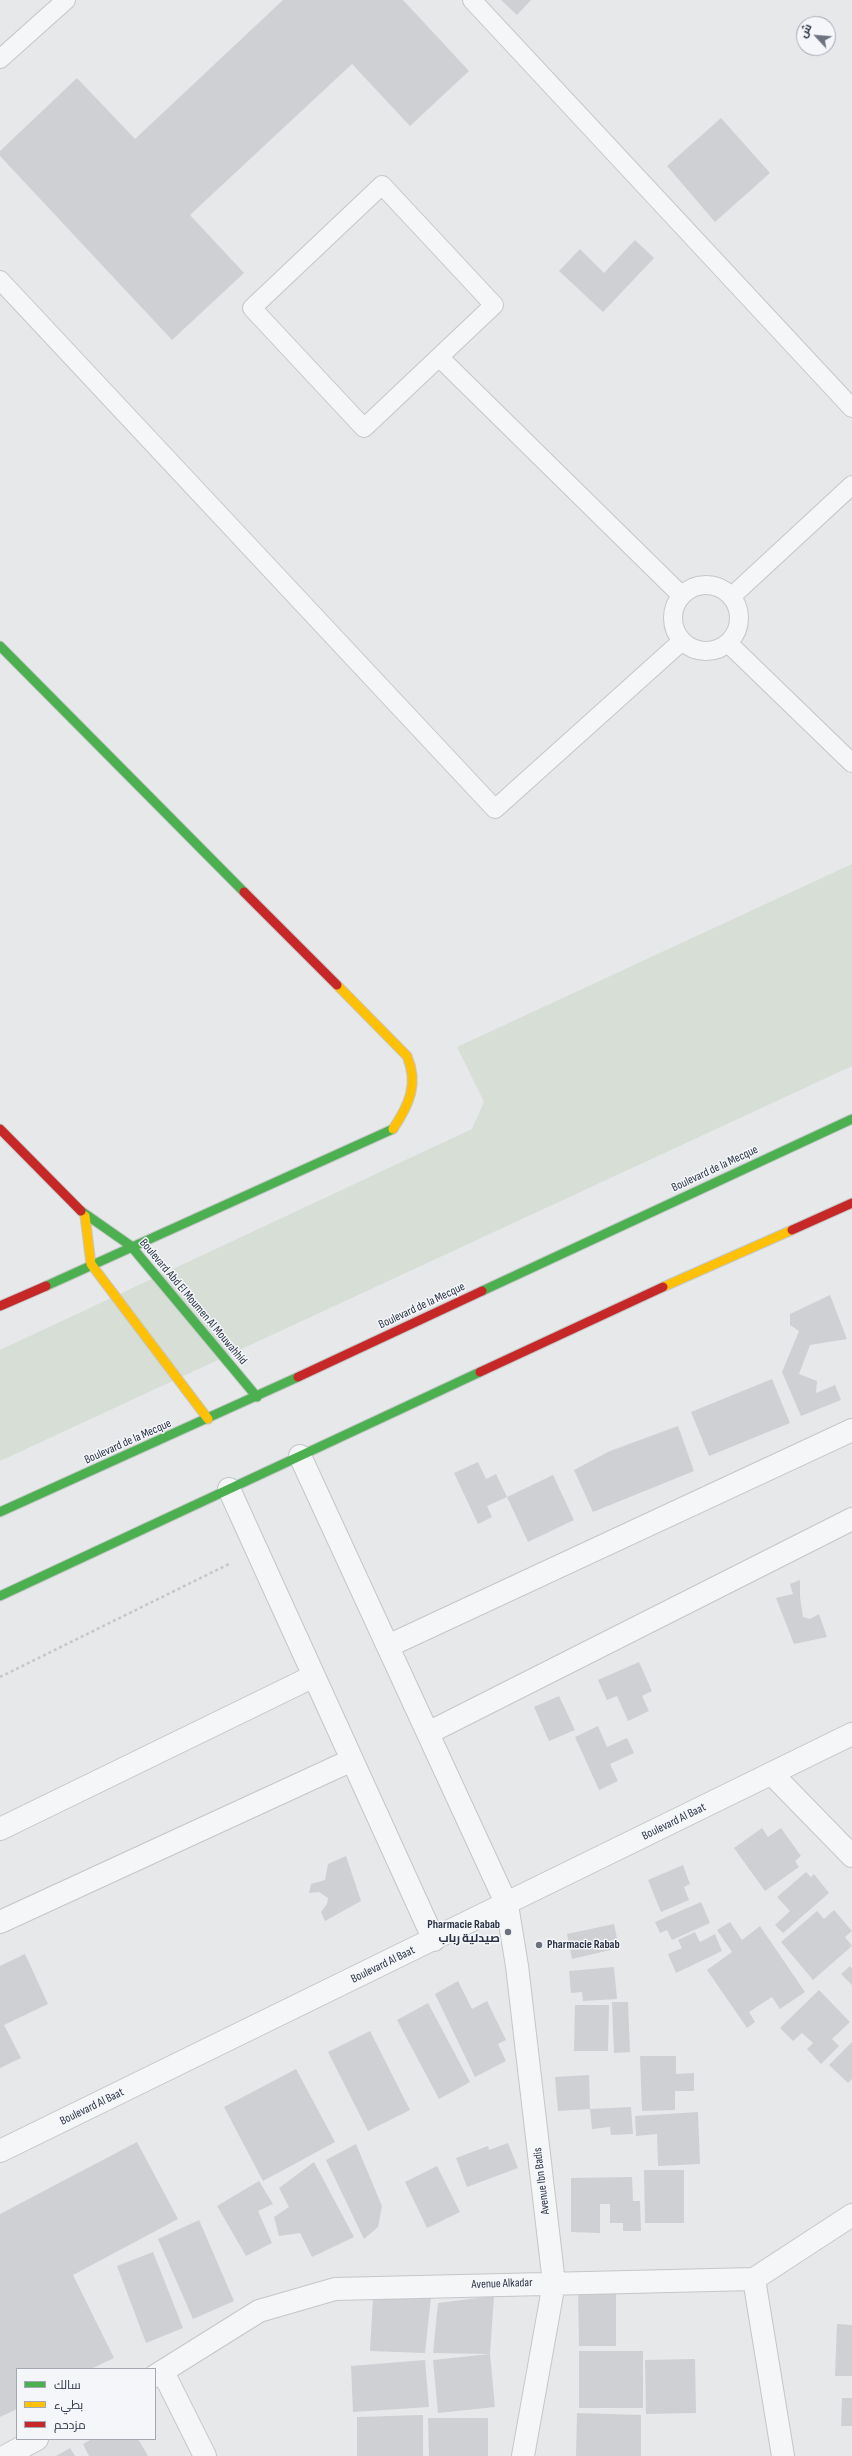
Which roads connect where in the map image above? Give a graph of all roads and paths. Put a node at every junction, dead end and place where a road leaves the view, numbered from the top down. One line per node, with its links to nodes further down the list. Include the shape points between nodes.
1 (66, 0): 3 (lane)
2 (472, 0): 6 (lane)
3 (0, 59)
4 (0, 280): 10 (lane, via 495,809)
5 (439, 357): 5 (lane, via 494,306 382,185 252,308 364,428); 8 (lane)
6 (852, 408)
7 (852, 485): 9 (lane)
8 (681, 595): 9 (lane, via 700,585 710,585 721,588); 10 (lane, via 675,605 673,616 674,627)
9 (731, 597): 11 (lane, via 739,613 739,624)
10 (682, 641): 11 (lane, via 697,650 708,651 719,649)
11 (728, 643): 13 (lane)
12 (0, 646): 18 (main road, via 407,1056 414,1069 414,1085 407,1110 391,1132)
13 (852, 763)
14 (852, 1118): 21 (main road, Boulevard de la Mecque)
15 (0, 1129): 17 (main road, Boulevard Abd El Moumen Al Mouwahhid)
16 (852, 1203): 24 (main road, via 634,1300)
17 (85, 1216): 18 (main road, Boulevard Abd El Moumen Al Mouwahhid); 19 (main road)
18 (131, 1246): 19 (main road); 21 (main road, Boulevard Abd El Moumen Al Mouwahhid)
19 (91, 1264): 20 (main road); 22 (main road)
20 (0, 1306)
21 (257, 1397): 22 (main road, Boulevard de la Mecque)
22 (208, 1419): 26 (main road, Boulevard de la Mecque)
23 (852, 1430): 30 (street)
24 (300, 1456): 25 (main road); 30 (street, Avenue Ibn Badis)
25 (229, 1489): 28 (street); 29 (main road)
26 (0, 1512)
27 (852, 1519): 33 (street)
28 (257, 1551): 31 (street); 32 (path)
29 (0, 1596)
30 (388, 1646): 33 (street, Avenue Ibn Badis)
31 (314, 1676): 35 (street); 37 (street)
32 (0, 1677)
33 (428, 1733): 39 (street, Avenue Ibn Badis)
34 (852, 1734): 36 (street, Boulevard Al Baat)
35 (352, 1760): 40 (street); 41 (street)
36 (772, 1774): 38 (street); 39 (street, Boulevard Al Baat)
37 (0, 1829)
38 (852, 1856)
39 (507, 1904): 41 (street, Boulevard Al Baat); 45 (street, Avenue Ibn Badis, via 518,1974)
40 (0, 1922)
41 (434, 1940): 42 (street, Boulevard Al Baat)
42 (0, 2151)
43 (852, 2215): 44 (street)
44 (754, 2279): 45 (street, Avenue Alkadar); 51 (street)
45 (554, 2283): 46 (street, Avenue Alkadar, via 334,2289 259,2311); 50 (street, Avenue Ibn Badis)
46 (159, 2374): 49 (street)
47 (35, 2440): 48 (street)
48 (6, 2456)
49 (205, 2456)
50 (523, 2456)
51 (783, 2456)

